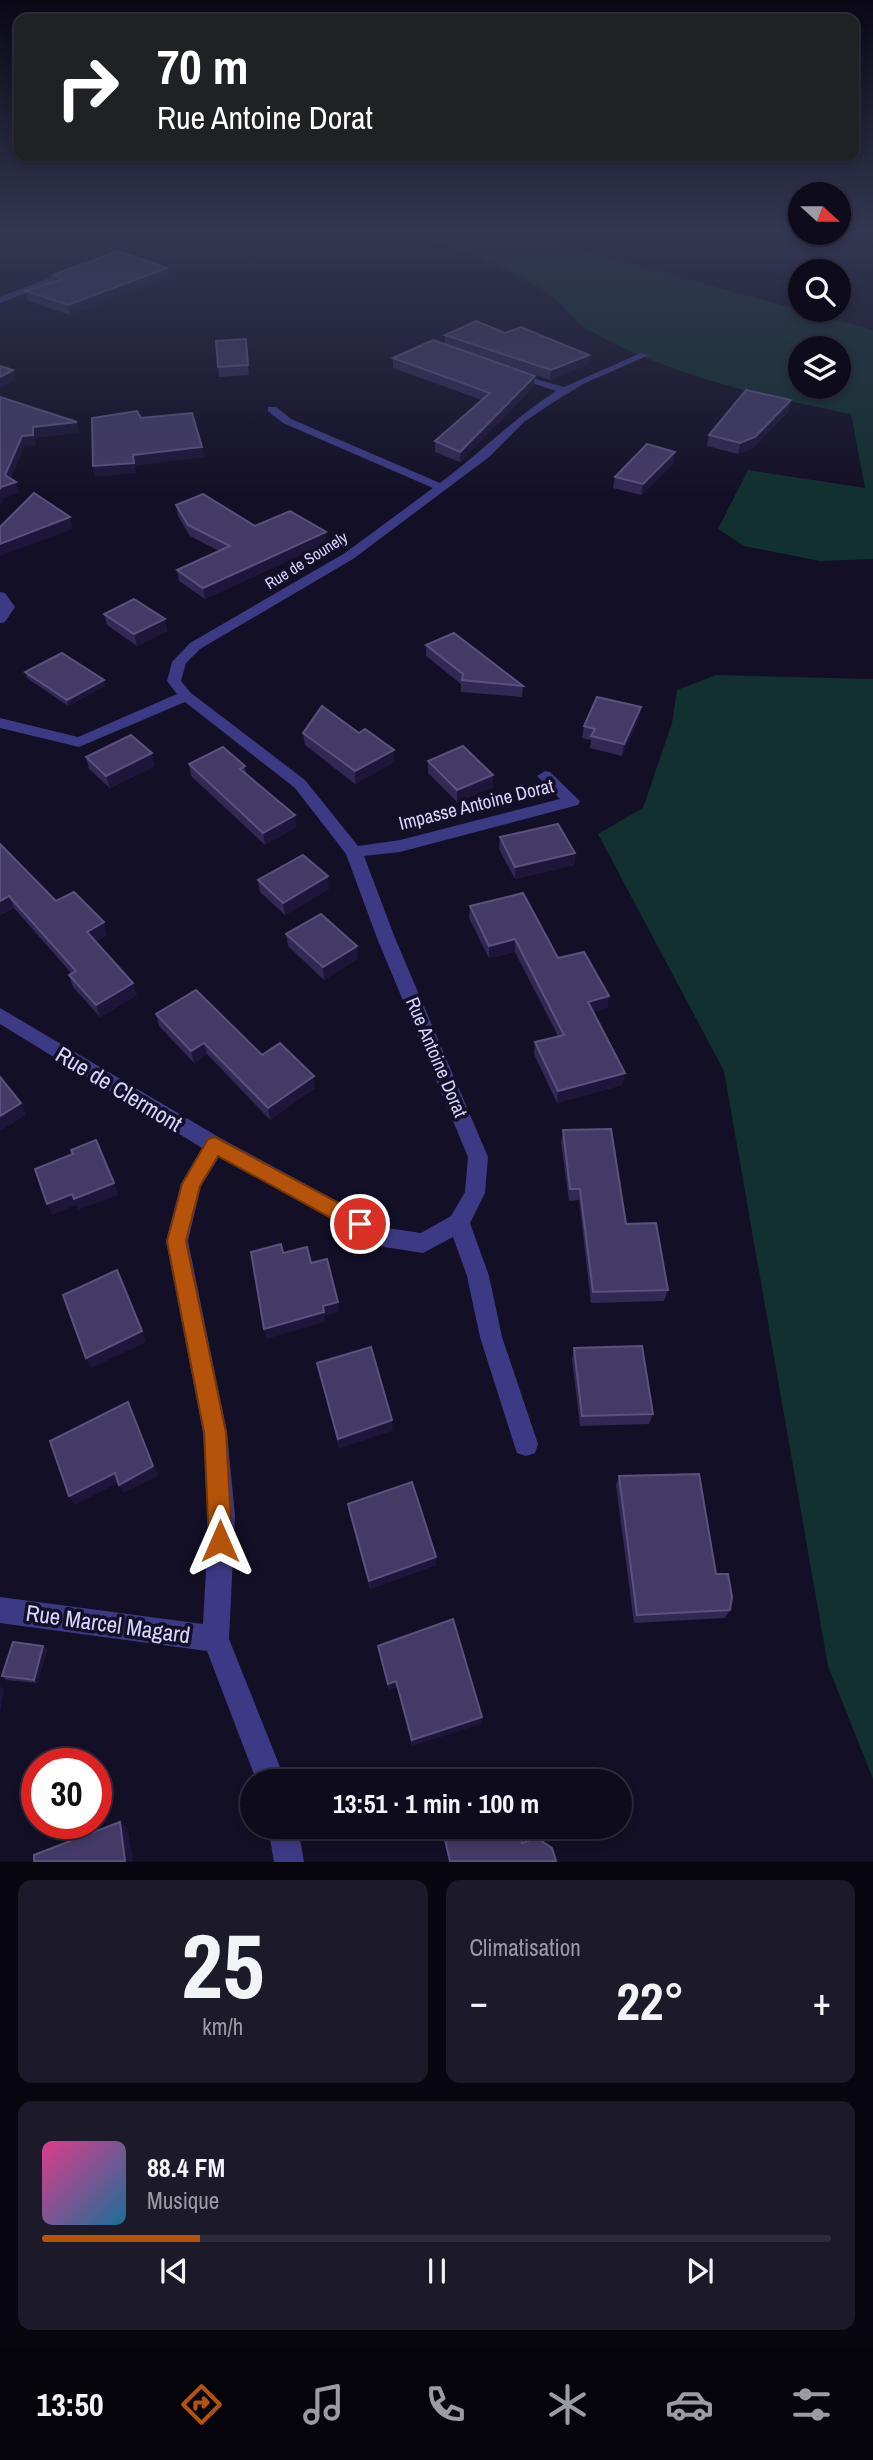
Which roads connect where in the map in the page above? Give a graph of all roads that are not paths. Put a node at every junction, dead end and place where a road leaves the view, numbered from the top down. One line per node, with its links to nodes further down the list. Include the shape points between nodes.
1 (644, 355): 3 (street, Rue de Sounely)
2 (496, 367): 3 (street)
3 (565, 391): 5 (street, Rue de Sounely, via 520,420 485,455)
4 (272, 409): 5 (street, via 287,421)
5 (441, 487): 8 (street, Rue de Sounely, via 349,556 195,646 179,662 174,681)
6 (0, 596): 7 (street, via 8,607)
7 (0, 619)
8 (186, 696): 9 (street, via 79,742); 11 (street, Rue Antoine Dorat, via 300,784)
9 (0, 723)
10 (545, 776): 11 (street, Impasse Antoine Dorat, via 572,801 400,846)
11 (354, 852): 14 (street, Rue Antoine Dorat, via 478,1157 475,1193)
12 (0, 1015): 13 (street, Rue de Clermont)
13 (215, 1145): 14 (street, via 384,1237 423,1243); 17 (street, via 191,1184 177,1241 215,1432 222,1516)
14 (459, 1223): 15 (street)
15 (526, 1444)
16 (0, 1610): 17 (street, Rue Marcel Magard)
17 (216, 1639): 18 (street)
18 (267, 1769)
19 (285, 1839): 20 (street)
20 (289, 1861)

